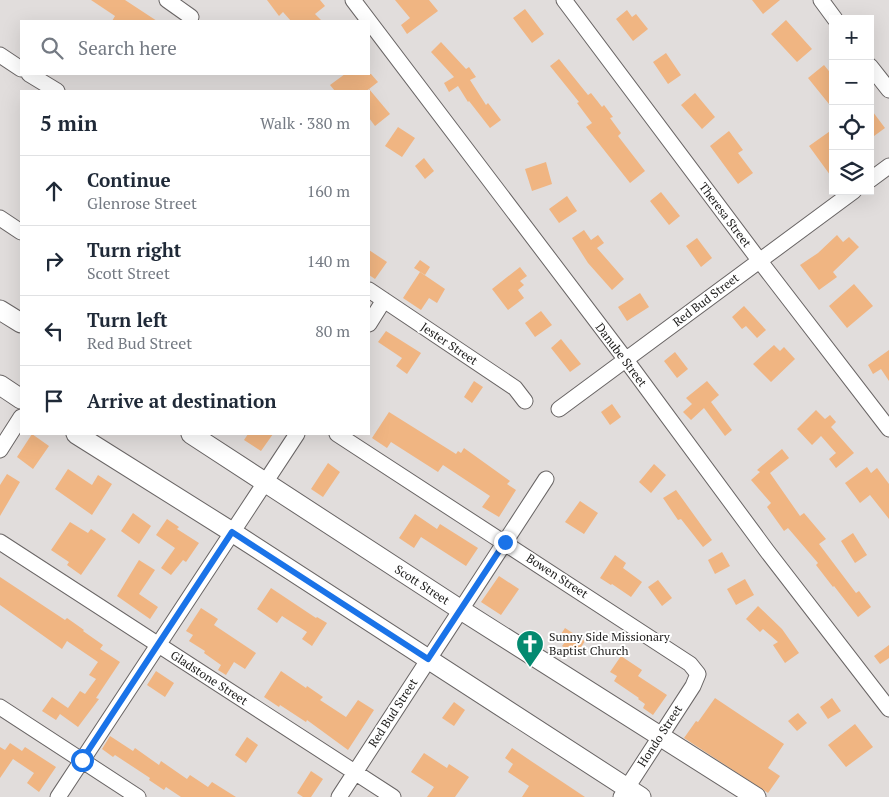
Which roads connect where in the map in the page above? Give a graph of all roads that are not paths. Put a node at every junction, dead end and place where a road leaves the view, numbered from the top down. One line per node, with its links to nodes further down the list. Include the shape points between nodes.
1 (167, 0): 6 (street)
2 (353, 0): 7 (street, Danube Street)
3 (564, 0): 20 (street, Theresa Street)
4 (821, 0): 5 (street)
5 (832, 15)
6 (191, 17)
7 (368, 20)
8 (370, 22): 26 (street, Danube Street)
9 (0, 55): 10 (street)
10 (20, 68)
11 (874, 71): 14 (street)
12 (31, 75): 13 (street)
13 (55, 90)
14 (889, 90)
15 (889, 166): 16 (street)
16 (874, 177)
17 (848, 195): 20 (street, Red Bud Street)
18 (0, 218): 19 (street)
19 (20, 231)
20 (759, 260): 26 (street, Red Bud Street); 32 (street, Theresa Street)
21 (370, 291): 22 (street, Jester Street)
22 (384, 300): 25 (street); 29 (street, Jester Street, via 515,388)
23 (0, 310): 24 (main road)
24 (20, 322)
25 (370, 322)
26 (626, 360): 30 (street, Red Bud Street); 48 (street, Danube Street, via 766,551)
27 (0, 385): 28 (main road)
28 (20, 398)
29 (525, 401)
30 (559, 409)
31 (20, 420): 37 (street)
32 (889, 429)
33 (78, 435): 40 (main road)
34 (193, 435): 39 (main road, Scott Street)
35 (296, 435): 39 (street)
36 (339, 435): 42 (street, Bowen Street)
37 (0, 450)
38 (546, 479): 42 (street, Red Bud Street)
39 (265, 482): 40 (street); 43 (main road, Scott Street)
40 (232, 532): 44 (street); 45 (main road)
41 (0, 542): 44 (street, Gladstone Street)
42 (505, 542): 43 (street, Red Bud Street); 46 (street, Bowen Street, via 690,664)
43 (460, 610): 45 (street, Red Bud Street); 49 (main road, Scott Street)
44 (158, 645): 50 (street); 51 (street, Gladstone Street)
45 (428, 659): 51 (street, Red Bud Street); 52 (main road)
46 (698, 674): 49 (street, Hondo Street)
47 (0, 707): 50 (street)
48 (889, 709)
49 (660, 736): 52 (street, Hondo Street); 57 (main road, Scott Street)
50 (82, 760): 53 (street); 54 (street)
51 (355, 772): 55 (street, Red Bud Street); 56 (street, Gladstone Street)
52 (630, 794)
53 (58, 797)
54 (138, 797)
55 (339, 797)
56 (393, 797)
57 (756, 797)

